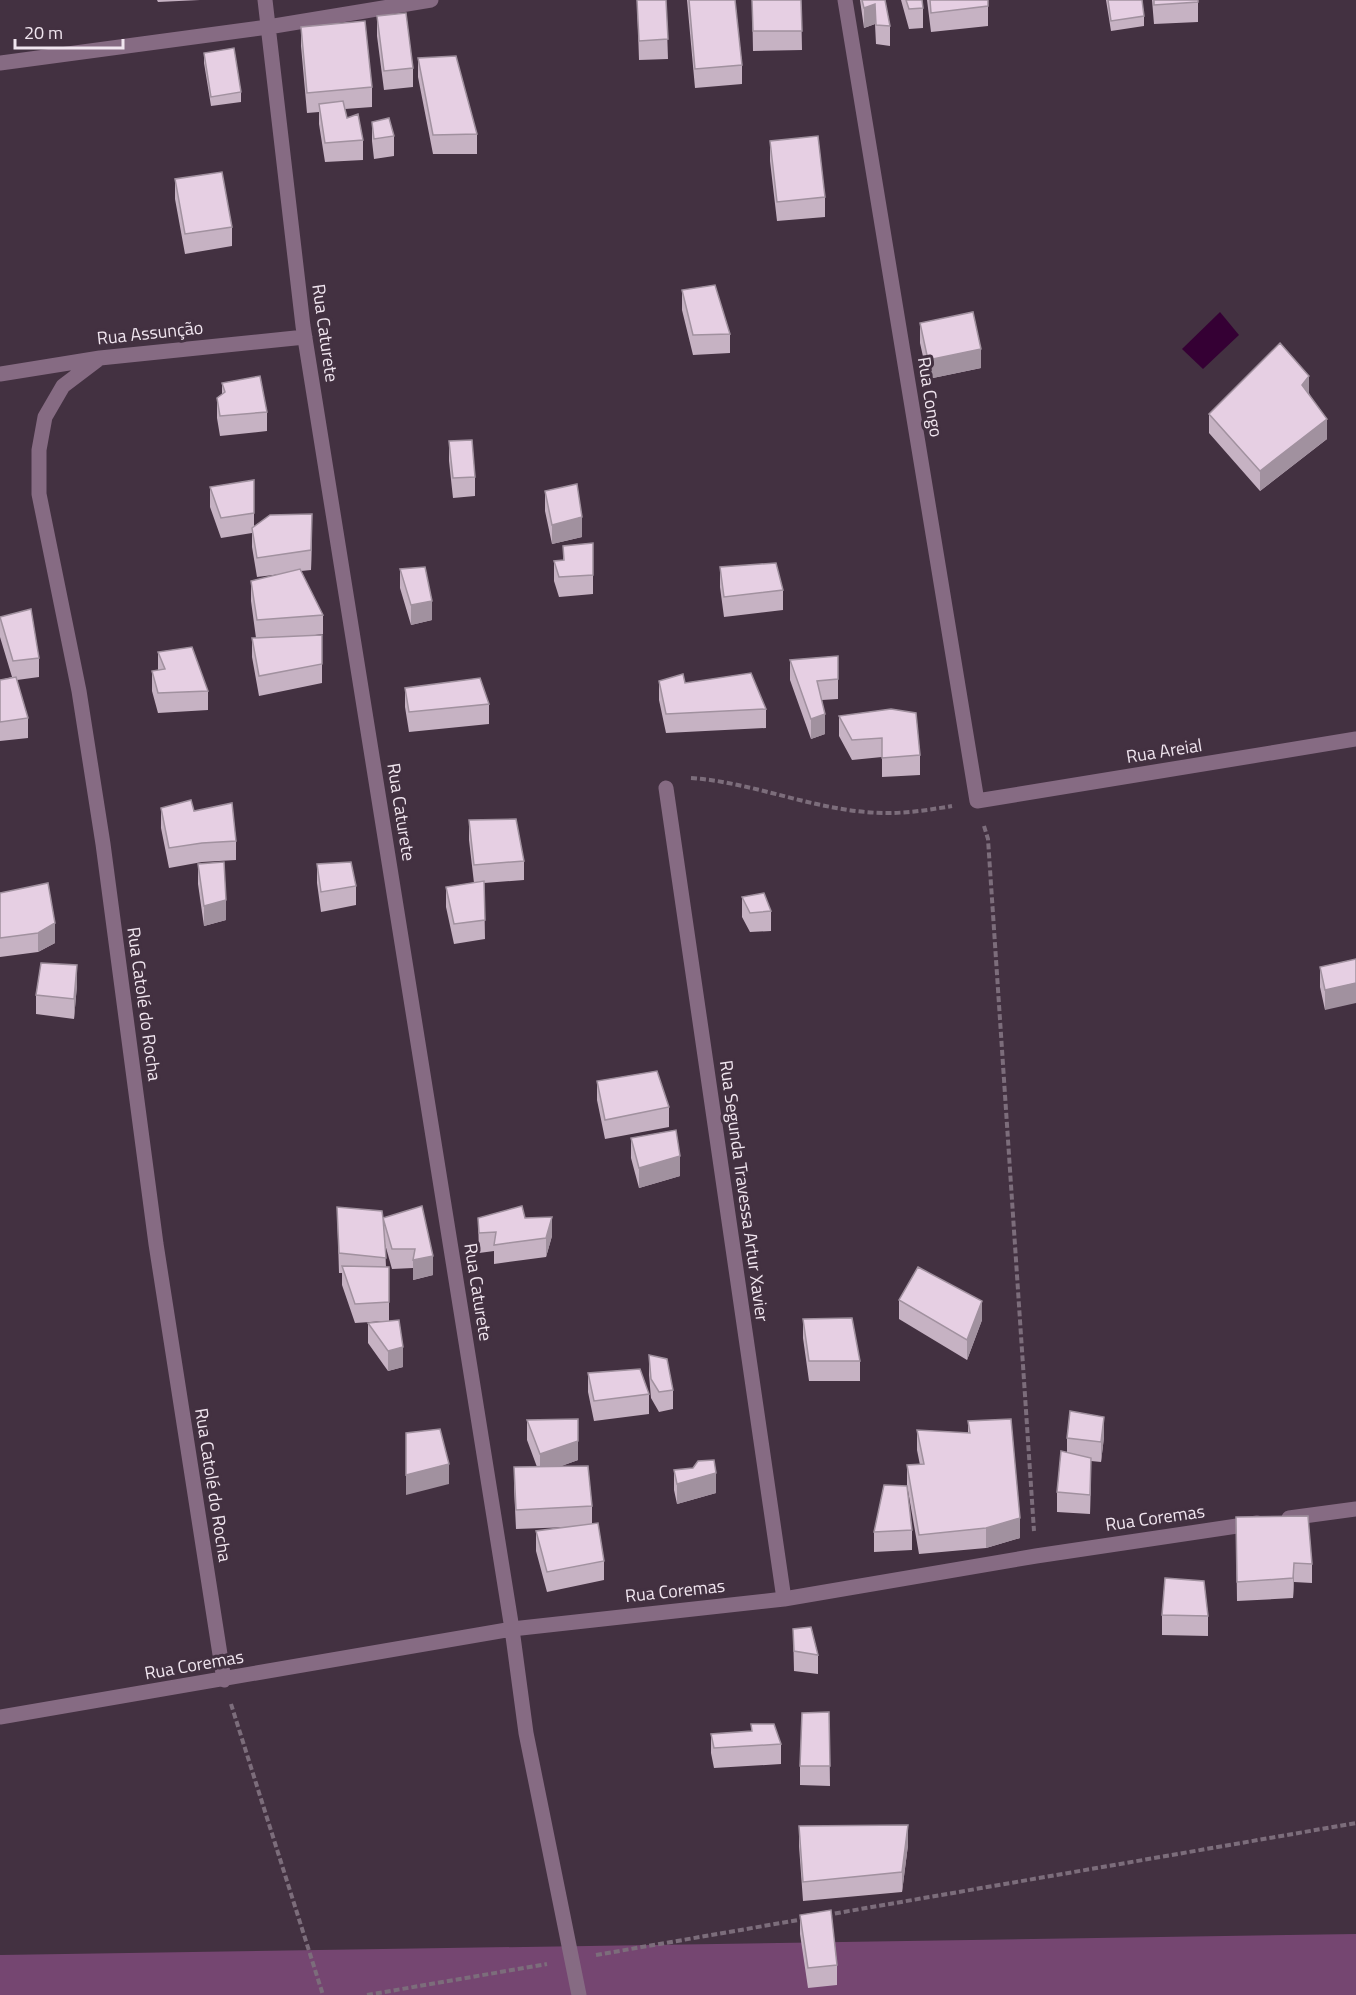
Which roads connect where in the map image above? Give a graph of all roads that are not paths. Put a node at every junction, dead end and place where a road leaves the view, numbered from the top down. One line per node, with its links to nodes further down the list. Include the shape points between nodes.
1 (265, 0): 4 (street, Rua Caturete)
2 (431, 0): 4 (street)
3 (845, 0): 11 (street, Rua Congo)
4 (268, 27): 5 (street); 6 (street, Rua Caturete)
5 (0, 63)
6 (305, 337): 7 (street, Rua Assunção); 14 (street, Rua Caturete)
7 (100, 358): 8 (street, Rua Assunção); 15 (street, Rua Catolé do Rocha, via 63,386 45,417 39,450 39,494 83,715 105,855 156,1244)
8 (0, 374)
9 (1356, 739): 11 (street, Rua Areial)
10 (666, 788): 13 (street, Rua Segunda Travessa Artur Xavier)
11 (977, 801)
12 (1356, 1509): 13 (street, Rua Coremas, via 1036,1556)
13 (784, 1599): 14 (street, Rua Coremas)
14 (512, 1629): 15 (street, Rua Coremas); 17 (street, Rua Caturete, via 526,1733)
15 (224, 1680): 16 (street, Rua Coremas)
16 (0, 1717)
17 (579, 1995)

